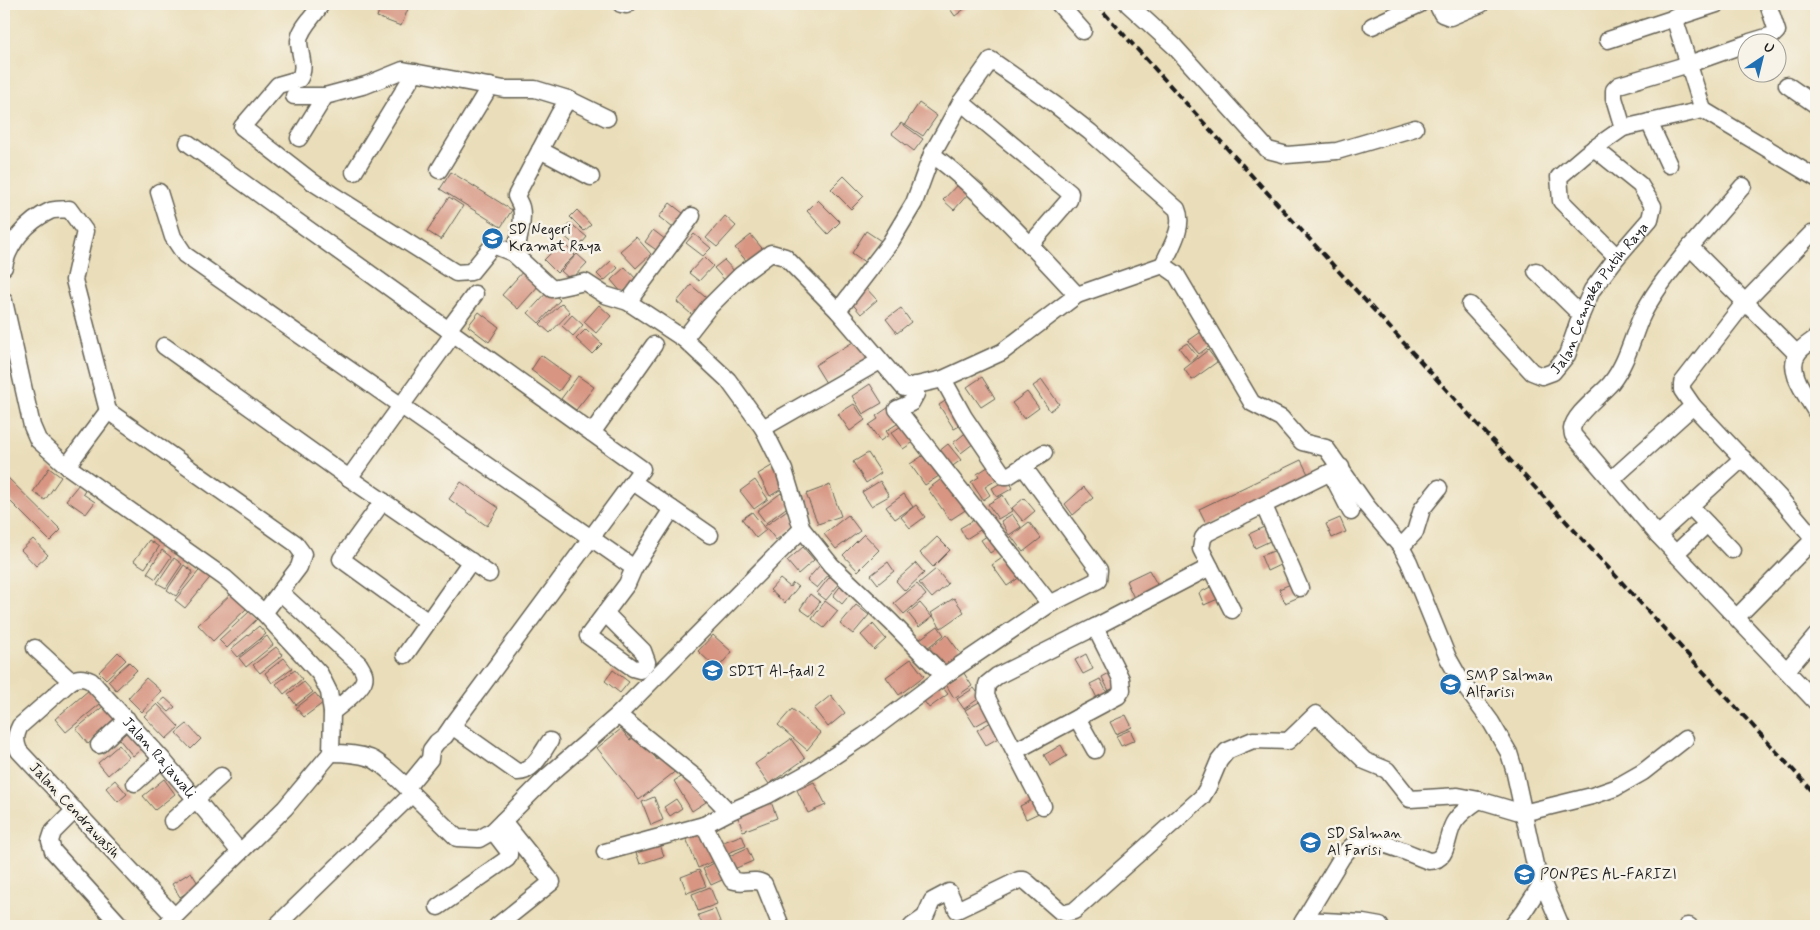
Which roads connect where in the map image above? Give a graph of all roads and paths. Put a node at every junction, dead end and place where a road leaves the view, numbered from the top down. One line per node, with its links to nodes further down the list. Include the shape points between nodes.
1 (321, 4): 47 (street, via 299,40 302,74 298,79 278,85 242,127 314,183 456,273 471,272 493,245)
2 (621, 4): 3 (street)
3 (628, 4)
4 (1058, 4): 13 (street)
5 (1128, 4): 29 (street, via 1174,46 1268,150 1287,155 1337,151)
6 (1420, 4): 12 (street)
7 (1437, 4): 8 (street, via 1442,14 1450,17)
8 (1481, 4)
9 (1717, 4): 11 (street)
10 (1768, 4): 14 (street)
11 (1674, 18): 15 (street); 17 (street)
12 (1372, 26)
13 (1083, 32)
14 (1777, 32)
15 (1608, 40)
16 (1738, 47): 17 (street)
17 (1689, 64): 26 (street); 30 (street, via 1616,87 1614,98)
18 (415, 72): 19 (street); 22 (street, via 404,70); 38 (street)
19 (490, 86): 23 (street, via 504,90 535,88); 37 (street)
20 (1787, 86): 25 (street)
21 (294, 96): 22 (street)
22 (325, 96): 31 (street)
23 (568, 99): 27 (street); 34 (street)
24 (961, 102): 35 (street); 45 (street, via 1070,193 1069,200); 49 (street, via 989,61 993,60 1090,132 1177,209 1180,224)
25 (1816, 105)
26 (1703, 110): 28 (street); 40 (street)
27 (607, 118)
28 (1649, 122): 30 (street); 36 (street)
29 (1415, 128)
30 (1623, 128): 33 (street)
31 (299, 138)
32 (188, 143): 61 (street)
33 (1594, 148): 48 (street, Jalan Cempaka Putih Raya, via 1640,185 1654,206 1650,219); 48 (street, via 1559,177 1561,201)
34 (540, 150): 39 (street); 47 (street, via 516,196 521,208 521,222 518,247)
35 (932, 154): 45 (street, via 979,194); 59 (street, via 914,203 890,243)
36 (1668, 165)
37 (438, 170)
38 (354, 172)
39 (592, 177)
40 (1816, 178)
41 (1743, 186): 46 (street)
42 (159, 192): 70 (street, via 173,237 185,254)
43 (692, 216): 56 (street)
44 (1811, 234): 57 (street)
45 (1030, 245): 54 (street)
46 (1690, 247): 57 (street); 82 (street, via 1648,304 1622,366 1572,425 1574,435)
47 (513, 253): 56 (street, via 552,289 586,282 605,295)
48 (1617, 257): 60 (street, Jalan Cempaka Putih Raya, via 1592,290)
49 (1163, 265): 54 (street); 80 (street, via 1176,274 1252,403 1281,418 1302,442 1326,448)
50 (4, 267): 72 (street, via 14,242 30,223 51,210 69,209 85,231 74,280)
51 (1536, 270): 60 (street)
52 (1070, 275): 54 (street)
53 (475, 294): 61 (street)
54 (1082, 294): 68 (street, via 1002,352)
55 (4, 300): 78 (street, via 32,426 38,440)
56 (628, 302): 63 (street)
57 (1744, 302): 66 (street); 71 (street, via 1682,383 1682,390)
58 (1470, 305): 60 (street, Jalan Cempaka Putih Raya, via 1532,372 1542,376 1553,372 1568,355)
59 (838, 311): 63 (street, via 785,257 771,252 740,274); 67 (street)
60 (1581, 315)
61 (451, 332): 70 (street); 75 (street)
62 (1816, 338): 66 (street)
63 (684, 339): 74 (street, via 728,380)
64 (654, 345): 75 (street)
65 (164, 346): 81 (street)
66 (1797, 354): 73 (street, via 1796,376)
67 (880, 361): 69 (street, via 904,388); 74 (street)
68 (943, 378): 69 (street); 79 (street, via 1002,475 1008,476)
69 (914, 385): 105 (street, via 916,394 911,403 897,409)
70 (402, 406): 81 (street); 94 (street)
71 (1693, 406): 77 (street); 82 (street)
72 (108, 411): 78 (street); 104 (street, via 295,543 303,554 299,568)
73 (1816, 412)
74 (763, 428): 91 (street, via 784,470)
75 (592, 433): 83 (street, via 642,469)
76 (1044, 453): 79 (street)
77 (1743, 458): 87 (street); 95 (street)
78 (67, 466): 107 (street, via 225,578)
79 (1023, 466): 105 (street, via 1099,570 1098,580)
80 (1336, 470): 86 (street); 89 (street); 96 (street)
81 (350, 478): 85 (street)
82 (1612, 480): 93 (street)
83 (633, 482): 88 (street); 94 (street)
84 (1439, 488): 96 (street, via 1422,509 1415,532)
85 (383, 501): 99 (street); 110 (street, via 341,559)
86 (1264, 506): 100 (street, via 1207,533 1201,549); 103 (street)
87 (1690, 506): 90 (street); 93 (street)
88 (672, 509): 92 (street); 101 (street)
89 (1351, 512)
90 (1707, 524): 97 (street); 98 (street)
91 (802, 528): 116 (street, via 831,565); 120 (street)
92 (710, 535)
93 (1658, 535): 98 (street)
94 (591, 538): 101 (street); 123 (street)
95 (1815, 540): 109 (street)
96 (1402, 547): 139 (street, via 1448,658 1509,753)
97 (1732, 550)
98 (1675, 554): 109 (street)
99 (470, 561): 102 (street); 110 (street)
100 (1210, 567): 106 (street); 111 (street)
101 (634, 568): 108 (street, via 627,584)
102 (489, 574)
103 (1300, 588)
104 (280, 592): 107 (street); 119 (street, via 364,672 361,686)
105 (1050, 604): 116 (street)
106 (1232, 610)
107 (264, 613): 119 (street, via 320,674 329,692)
108 (606, 613)
109 (1737, 618): 115 (street)
110 (428, 622): 114 (street)
111 (1095, 626): 121 (street, via 1121,679 1122,690 1118,696); 128 (street, via 987,684 986,696)
112 (1816, 636): 115 (street)
113 (35, 648): 117 (street)
114 (405, 655)
115 (1787, 670): 118 (street)
116 (944, 676): 138 (street, via 813,770)
117 (71, 681): 122 (street, Jalan Rajawali, via 76,678 91,681); 137 (street, Jalan Cendrawasih, via 20,726 16,743 19,751)
118 (1816, 702)
119 (332, 712): 129 (street)
120 (618, 715): 138 (street, via 696,778); 142 (street, via 548,776)
121 (1077, 718): 127 (street); 128 (street)
122 (127, 719): 126 (street); 130 (street, Jalan Rajawali)
123 (449, 731): 125 (street, via 523,773 529,770); 133 (street, via 431,750 430,759)
124 (1685, 739): 139 (street, via 1643,772 1615,788)
125 (550, 741)
126 (99, 745)
127 (1095, 750)
128 (1015, 751): 136 (street)
129 (331, 753): 133 (street, via 372,758); 143 (street, via 285,808)
130 (162, 759): 132 (street); 134 (street, Jalan Rajawali)
131 (221, 776): 134 (street)
132 (135, 783)
133 (409, 791): 142 (street, via 457,838 479,839); 150 (street)
134 (196, 799): 140 (street); 143 (street, Jalan Rajawali)
135 (1479, 800): 139 (street); 148 (street, via 1453,823 1444,853 1435,861 1371,840 1358,842 1342,857); 153 (street, via 1458,796 1410,798 1387,770 1365,762 1316,714 1288,741 1253,740 1228,751 1219,761 1202,797 1074,911 1060,912 1028,883 1019,880 957,910 949,892 932,900 925,916)
136 (1043, 806)
137 (75, 810): 147 (street, Jalan Cendrawasih); 149 (street, via 53,832 50,840 53,851)
138 (729, 812): 141 (street)
139 (1523, 814): 145 (street)
140 (172, 821)
141 (704, 825): 144 (street); 152 (street, via 732,880 756,880 764,884)
142 (498, 826): 146 (street, via 509,852 507,859); 151 (street, via 552,882)
143 (240, 852): 147 (street)
144 (605, 852)
145 (1542, 883): 155 (street); 156 (street)
146 (438, 907)
147 (169, 921)
148 (1302, 923): 154 (street)
149 (121, 926)
150 (276, 926)
151 (496, 926)
152 (781, 926)
153 (912, 926)
154 (1380, 926)
155 (1512, 926)
156 (1561, 926)

